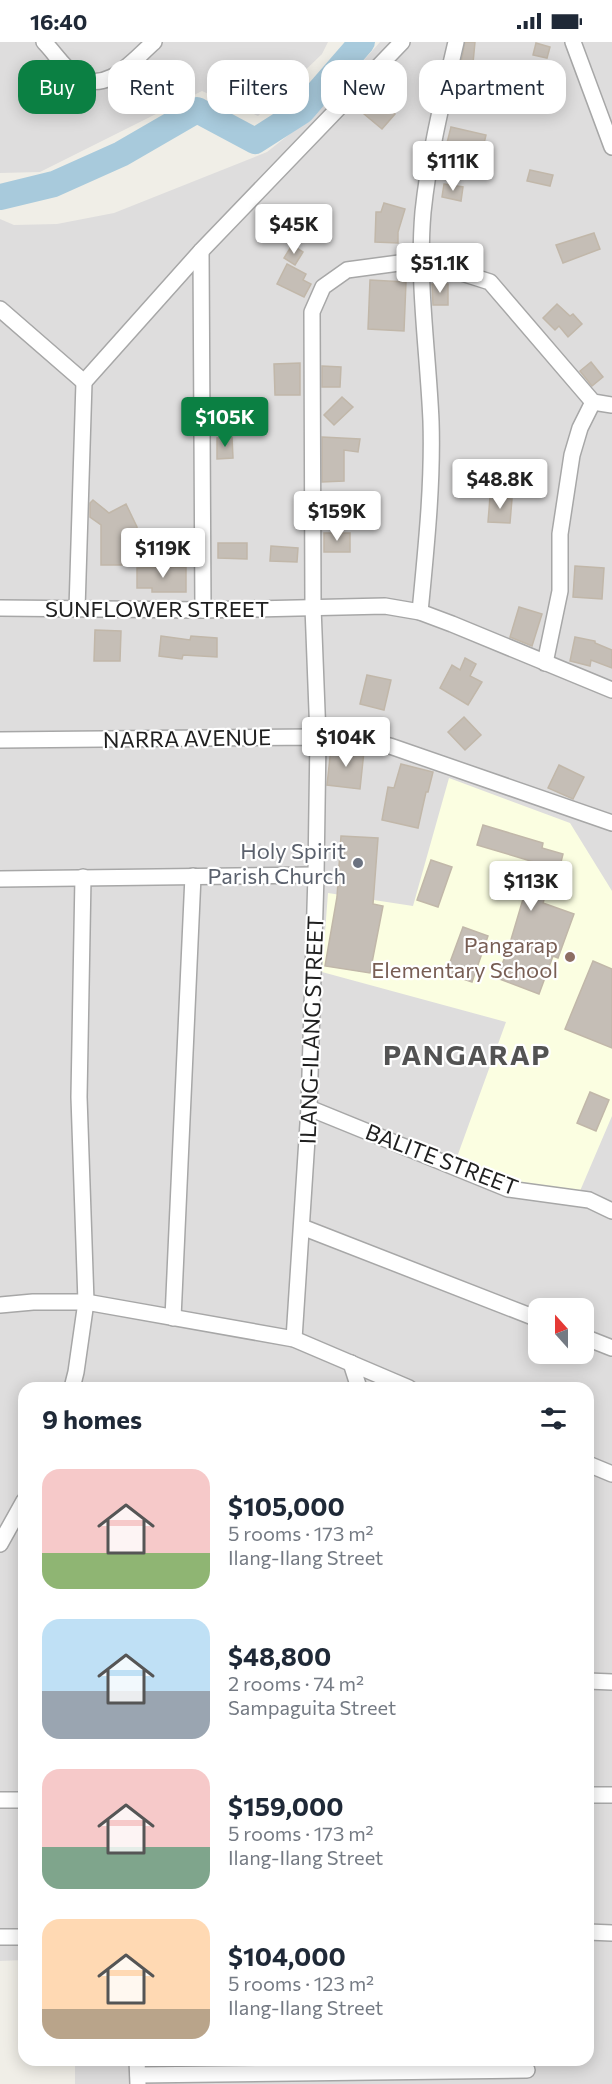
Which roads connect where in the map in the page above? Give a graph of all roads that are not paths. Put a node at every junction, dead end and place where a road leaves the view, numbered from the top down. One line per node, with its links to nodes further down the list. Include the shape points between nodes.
1 (44, 42): 2 (street, via 75,75 102,82 113,78)
2 (154, 42)
3 (402, 42): 7 (street)
4 (456, 42): 8 (street, via 429,165)
5 (573, 42): 6 (street)
6 (612, 147)
7 (201, 250): 10 (street); 16 (street)
8 (421, 260): 11 (street, via 490,282); 13 (street, ILANG-ILANG STREET, via 347,270 323,287 312,312); 17 (street, via 431,423)
9 (0, 309): 10 (street)
10 (84, 382): 15 (street)
11 (593, 402): 12 (street); 18 (street, via 572,455 560,534 560,591)
12 (612, 405)
13 (313, 607): 16 (street, SUNFLOWER STREET); 17 (street, SUNFLOWER STREET, via 385,606); 20 (street, ILANG-ILANG STREET)
14 (0, 608): 15 (street, SUNFLOWER STREET)
15 (77, 609): 16 (street, SUNFLOWER STREET)
16 (202, 610)
17 (420, 612): 18 (street, SUNFLOWER STREET)
18 (545, 663): 19 (street, SUNFLOWER STREET)
19 (612, 690)
20 (318, 737): 21 (street, NARRA AVENUE); 22 (street, NARRA AVENUE, via 390,746); 23 (street, ILANG-ILANG STREET)
21 (0, 740)
22 (610, 818)
23 (316, 875): 24 (street); 27 (street, ILANG-ILANG STREET)
24 (193, 876): 25 (street); 33 (street)
25 (83, 877): 26 (street); 30 (street, via 79,1097)
26 (0, 879)
27 (309, 1108): 28 (street, BALITE STREET, via 507,1189 588,1200); 29 (street, ILANG-ILANG STREET)
28 (612, 1211)
29 (302, 1227): 32 (street); 34 (street, ILANG-ILANG STREET)
30 (86, 1302): 31 (street); 33 (street); 38 (street)
31 (0, 1305)
32 (528, 1315)
33 (174, 1318): 34 (street)
34 (294, 1340): 37 (street)
35 (594, 1341): 36 (street)
36 (612, 1348)
37 (351, 1363): 39 (street); 40 (street)
38 (74, 1382)
39 (357, 1382)
40 (394, 1382)
41 (594, 1466): 42 (street)
42 (612, 1474)
43 (18, 1512): 44 (street)
44 (0, 1544)
45 (594, 1681): 46 (street)
46 (612, 1682)
47 (594, 1795): 48 (street)
48 (612, 1795)
49 (0, 1800): 50 (street)
50 (18, 1800)
51 (594, 1932): 52 (street)
52 (612, 1933)
53 (0, 1937): 54 (street)
54 (18, 1937)
55 (527, 2071): 57 (street)
56 (138, 2073): 58 (street)
57 (392, 2078): 58 (street)
58 (266, 2079)

